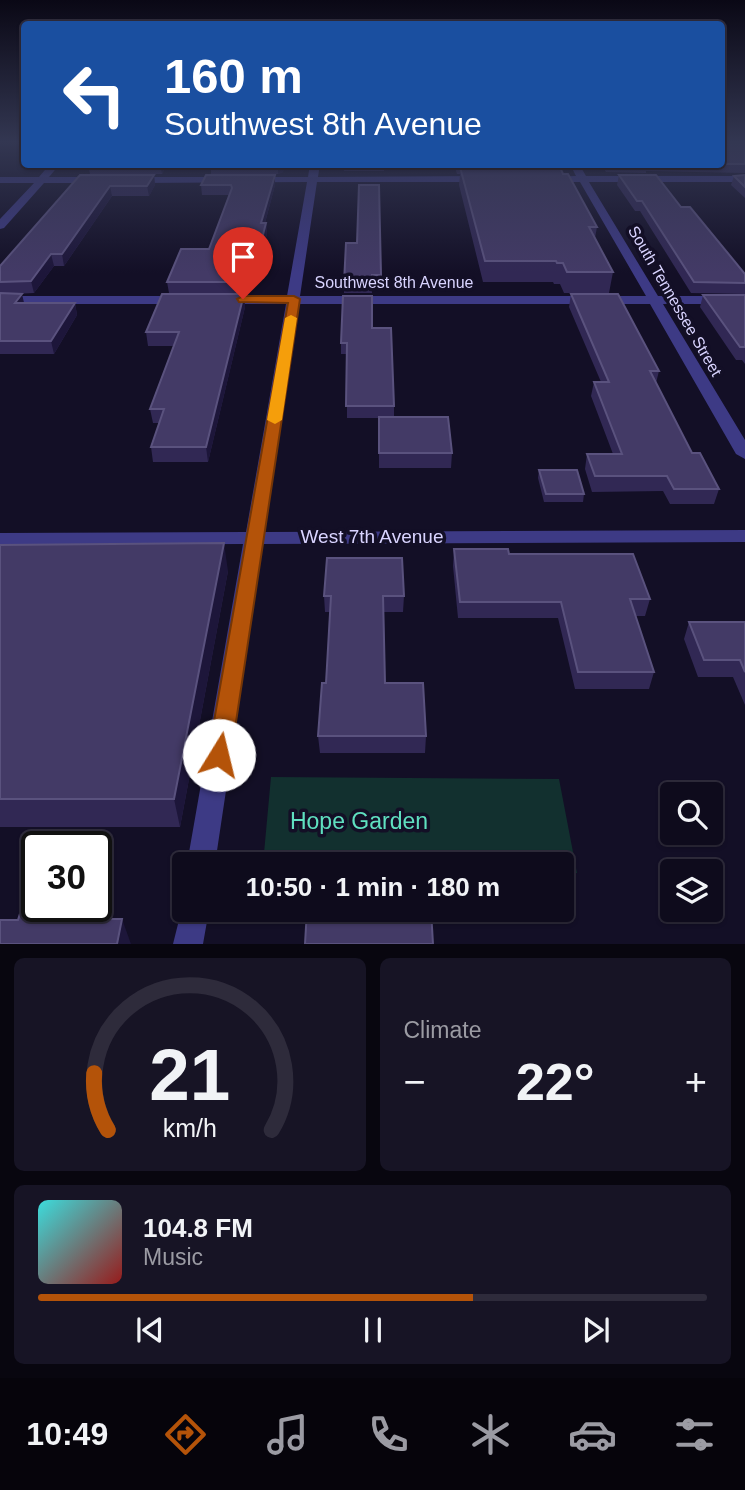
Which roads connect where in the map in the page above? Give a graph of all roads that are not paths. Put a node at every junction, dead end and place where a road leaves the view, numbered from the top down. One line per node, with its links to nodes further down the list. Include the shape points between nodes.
1 (37, 185): 4 (street)
2 (312, 185): 5 (street)
3 (586, 185): 7 (street, South Tennessee Street)
4 (0, 226)
5 (294, 299): 6 (street, Southwest 8th Avenue); 7 (street, Southwest 8th Avenue); 11 (street)
6 (0, 300)
7 (654, 300): 8 (street, Southwest 8th Avenue); 9 (street, South Tennessee Street)
8 (745, 300)
9 (745, 454)
10 (745, 536): 11 (street, West 7th Avenue)
11 (255, 537): 12 (street, West 7th Avenue); 13 (street)
12 (0, 539)
13 (203, 852)
14 (192, 922): 15 (street)
15 (188, 944)

